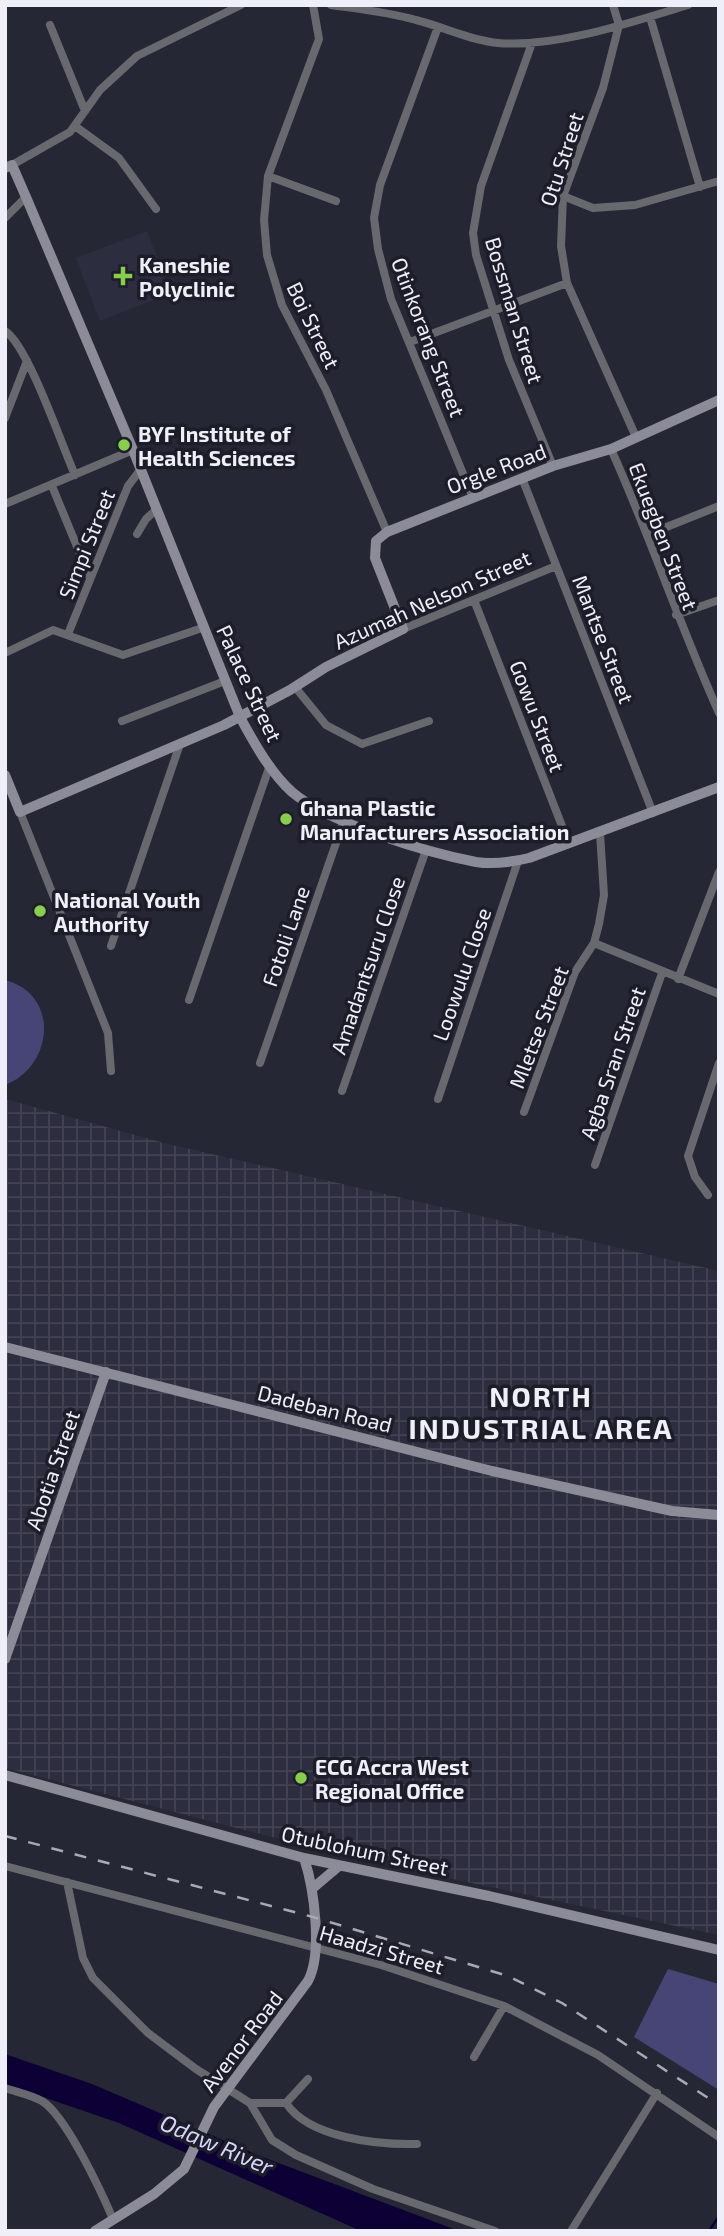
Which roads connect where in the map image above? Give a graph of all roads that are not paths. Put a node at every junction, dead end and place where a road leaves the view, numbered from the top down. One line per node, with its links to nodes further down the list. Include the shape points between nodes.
1 (242, 5): 11 (street, via 137,56 118,71)
2 (313, 5): 14 (street, Boi Street, via 319,39)
3 (331, 5): 9 (street, via 394,14)
4 (612, 5): 8 (street)
5 (688, 5): 6 (street)
6 (650, 17): 8 (street); 16 (street)
7 (50, 25): 11 (street)
8 (619, 25): 10 (street); 17 (street, Otu Street, via 603,89)
9 (438, 27): 10 (street, via 482,41); 25 (street, Otinkorang Street, via 380,185 374,218 391,299)
10 (532, 43): 23 (street, Bossman Street, via 481,186 473,233)
11 (85, 111): 12 (street)
12 (75, 126): 13 (street); 20 (street, via 119,158)
13 (9, 167): 18 (street, Palace Street)
14 (268, 176): 19 (street); 41 (street, Boi Street, via 264,220 276,290 326,390)
15 (719, 181): 16 (street)
16 (700, 187): 17 (street, via 635,205 593,208)
17 (563, 196): 22 (street, Otu Street, via 561,246)
18 (26, 197): 21 (street); 31 (street, Palace Street)
19 (336, 201)
20 (156, 209)
21 (5, 218)
22 (566, 283): 23 (street); 29 (street, Otu Street)
23 (496, 311): 25 (street); 32 (street, Bossman Street, via 509,360)
24 (5, 331): 26 (street, via 16,340)
25 (410, 342): 37 (street, Otinkorang Street)
26 (27, 361): 28 (street); 34 (street)
27 (719, 400): 29 (street, Orgle Road)
28 (5, 418)
29 (636, 437): 30 (street, Orgle Road)
30 (611, 449): 32 (street, Orgle Road); 43 (street, Ekuegben Street)
31 (133, 450): 33 (street, Palace Street); 34 (street)
32 (553, 466): 35 (street, Orgle Road)
33 (141, 469): 40 (street, Palace Street); 45 (street, Simpi Street, via 128,486)
34 (75, 475): 36 (street)
35 (522, 478): 37 (street, Orgle Road); 44 (street, Mantse Street)
36 (52, 485): 38 (street); 45 (street)
37 (472, 498): 41 (street, Orgle Road)
38 (5, 504)
39 (719, 506): 43 (street)
40 (157, 509): 42 (street); 49 (street, Palace Street)
41 (387, 532): 50 (street, via 376,541 375,558)
42 (137, 534)
43 (649, 534): 48 (street, Ekuegben Street)
44 (556, 566): 46 (street, Azumah Nelson Street); 64 (street, Mantse Street)
45 (90, 578): 51 (street, Simpi Street)
46 (474, 600): 50 (street, Azumah Nelson Street); 67 (street, Gowu Street)
47 (719, 600): 48 (street)
48 (676, 615): 55 (street, Ekuegben Street)
49 (202, 628): 51 (street, via 123,655); 53 (street, Palace Street)
50 (404, 629): 54 (street, Azumah Nelson Street)
51 (68, 635): 52 (street, via 49,631)
52 (5, 653)
53 (225, 681): 56 (street, Palace Street); 57 (street)
54 (295, 687): 56 (street, Azumah Nelson Street); 58 (street, via 326,725 362,744)
55 (719, 713)
56 (240, 717): 59 (street, Azumah Nelson Street); 60 (street, Palace Street)
57 (122, 721)
58 (429, 721)
59 (180, 744): 63 (street, Azumah Nelson Street); 72 (street)
60 (271, 765): 65 (street, Palace Street, via 301,798); 76 (street)
61 (5, 775): 63 (street)
62 (719, 788): 64 (street, Palace Street)
63 (20, 813): 79 (street, via 108,1033)
64 (653, 813): 66 (street, Palace Street)
65 (344, 820): 68 (street, Palace Street); 77 (street, Fotoli Lane)
66 (600, 833): 67 (street, Palace Street); 71 (street, Mletse Street, via 604,895)
67 (569, 844): 69 (street, Palace Street)
68 (426, 850): 69 (street, Palace Street, via 480,862); 80 (street, Amadantsuru Close)
69 (518, 861): 81 (street, Loowulu Close)
70 (719, 872): 74 (street)
71 (594, 943): 73 (street); 82 (street, Mletse Street, via 575,972)
72 (111, 946)
73 (662, 973): 74 (street); 83 (street, Agba Sran Street)
74 (678, 979): 75 (street)
75 (719, 993)
76 (188, 1000)
77 (260, 1063)
78 (719, 1063): 84 (street, via 688,1156)
79 (111, 1071)
80 (342, 1091)
81 (438, 1099)
82 (524, 1112)
83 (595, 1165)
84 (708, 1195)
85 (5, 1347): 86 (street, Dadeban Road)
86 (106, 1373): 87 (street, Dadeban Road, via 492,1471 672,1511); 88 (street, Abotia Street)
87 (719, 1516)
88 (5, 1659)
89 (5, 1775): 90 (street, Otublohum Street)
90 (304, 1858): 92 (street, Otublohum Street); 94 (street, Avenor Road)
91 (5, 1866): 93 (street, Haadzi Street)
92 (339, 1866): 94 (street); 96 (street, Otublohum Street)
93 (67, 1882): 95 (street, Haadzi Street); 101 (street, via 83,1958 93,1978 148,2033)
94 (313, 1888): 95 (street, Avenor Road)
95 (315, 1947): 97 (street, Haadzi Street); 101 (street, Avenor Road, via 314,1965 305,1986)
96 (719, 1950)
97 (504, 2006): 98 (street); 102 (street, Haadzi Street, via 598,2055)
98 (474, 2057)
99 (308, 2079): 103 (street)
100 (5, 2088): 107 (street, via 43,2101 54,2112)
101 (227, 2088): 104 (street); 107 (street, Avenor Road, via 181,2172)
102 (657, 2093): 105 (street, Haadzi Street); 111 (street)
103 (286, 2102): 104 (street); 106 (street, via 294,2115 345,2136 385,2145)
104 (250, 2103): 110 (street, via 265,2133 296,2155 373,2189)
105 (719, 2137)
106 (417, 2144)
107 (113, 2219): 108 (street, Avenor Road); 109 (street, Avenor Road)
108 (95, 2231)
109 (104, 2231)
110 (495, 2231)
111 (571, 2231)

